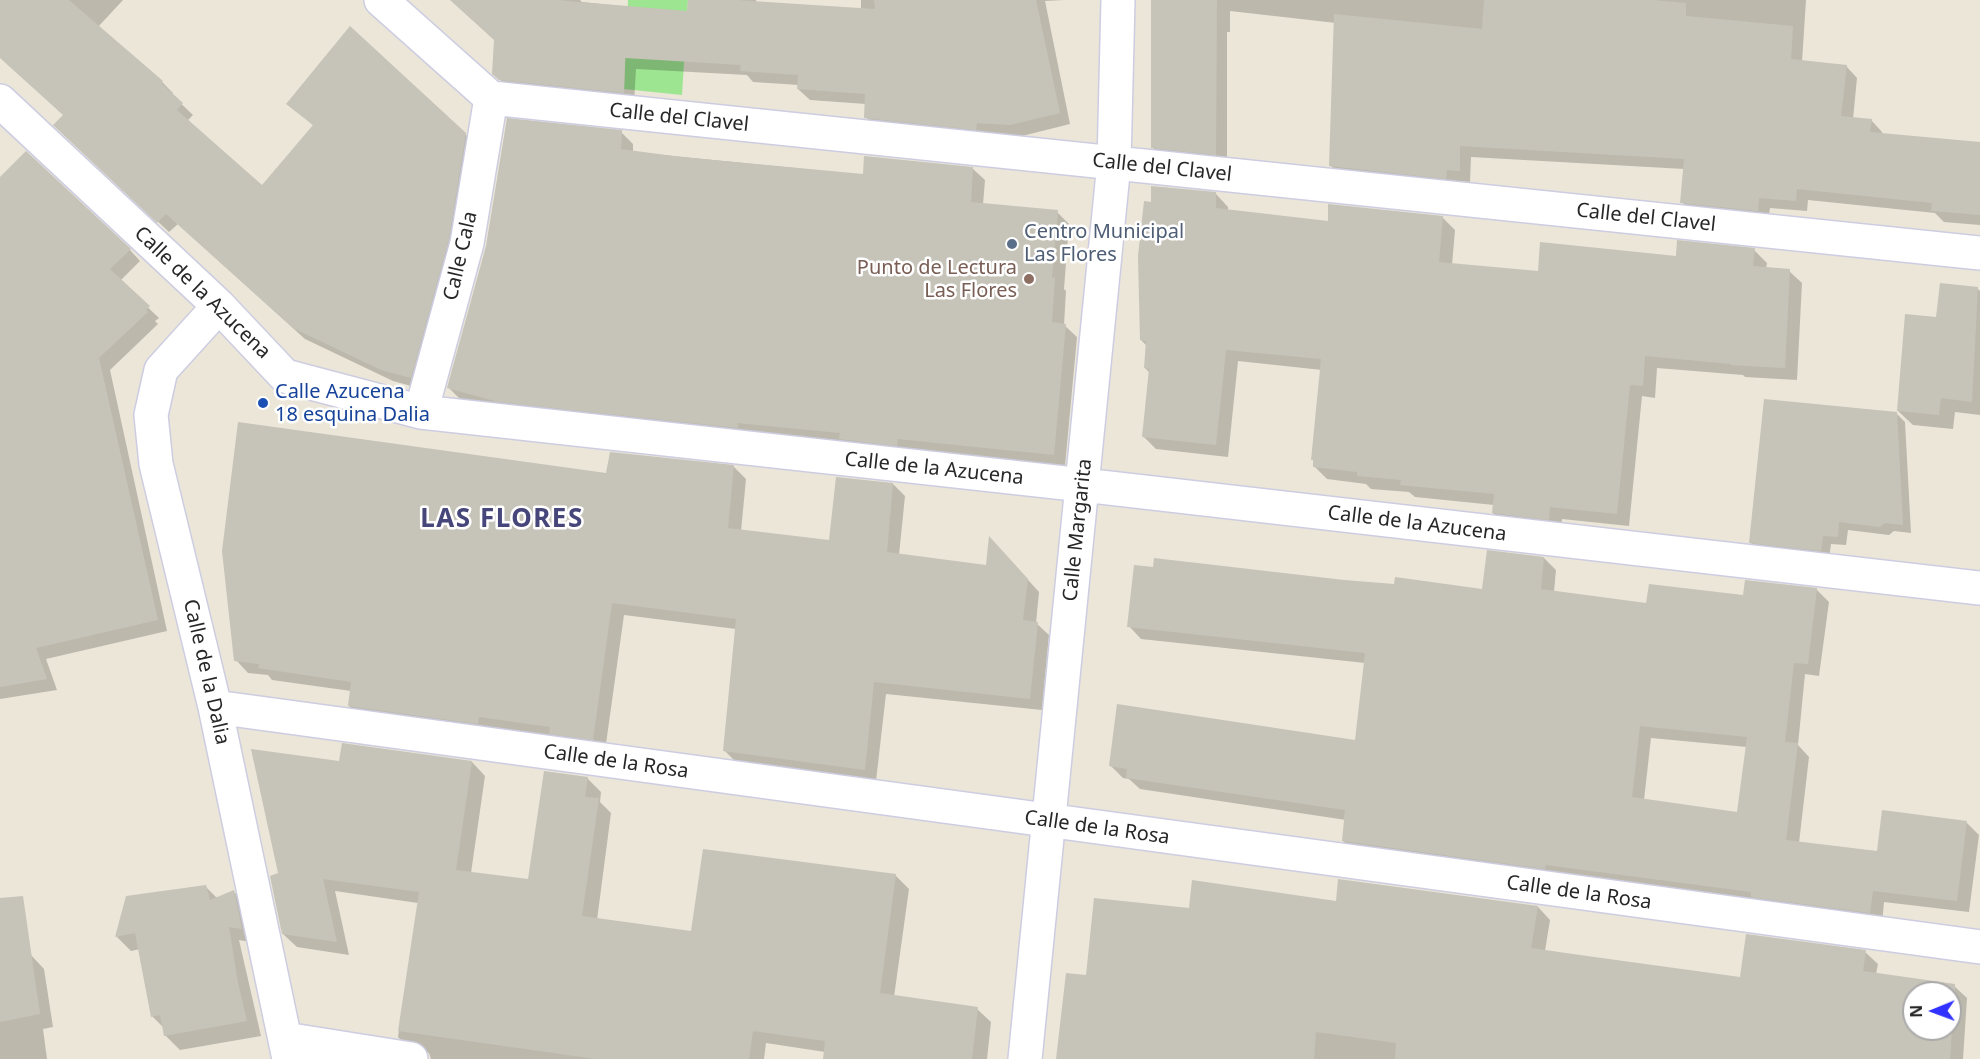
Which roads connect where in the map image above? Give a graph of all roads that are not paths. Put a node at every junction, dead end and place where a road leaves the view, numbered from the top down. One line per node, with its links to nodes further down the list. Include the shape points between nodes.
1 (1118, 0): 5 (street, Calle Margarita)
2 (392, 5): 3 (street)
3 (491, 98): 5 (street, Calle del Clavel); 8 (street, Calle Cala, via 467,243)
4 (0, 101): 7 (street, Calle de la Azucena)
5 (1114, 163): 6 (street, Calle del Clavel); 9 (street, Calle Margarita)
6 (1980, 253)
7 (219, 306): 8 (street, Calle de la Azucena, via 285,376); 11 (street, Calle de la Dalia, via 161,370 151,415 156,464)
8 (421, 412): 9 (street, Calle de la Azucena)
9 (1083, 485): 10 (street, Calle de la Azucena); 12 (street, Calle Margarita)
10 (1980, 588)
11 (215, 707): 12 (street, Calle de la Rosa); 14 (street, Calle de la Dalia)
12 (1047, 821): 13 (street, Calle de la Rosa); 16 (street, Calle Margarita)
13 (1980, 947)
14 (287, 1049): 15 (street)
15 (411, 1059)
16 (1025, 1059)

